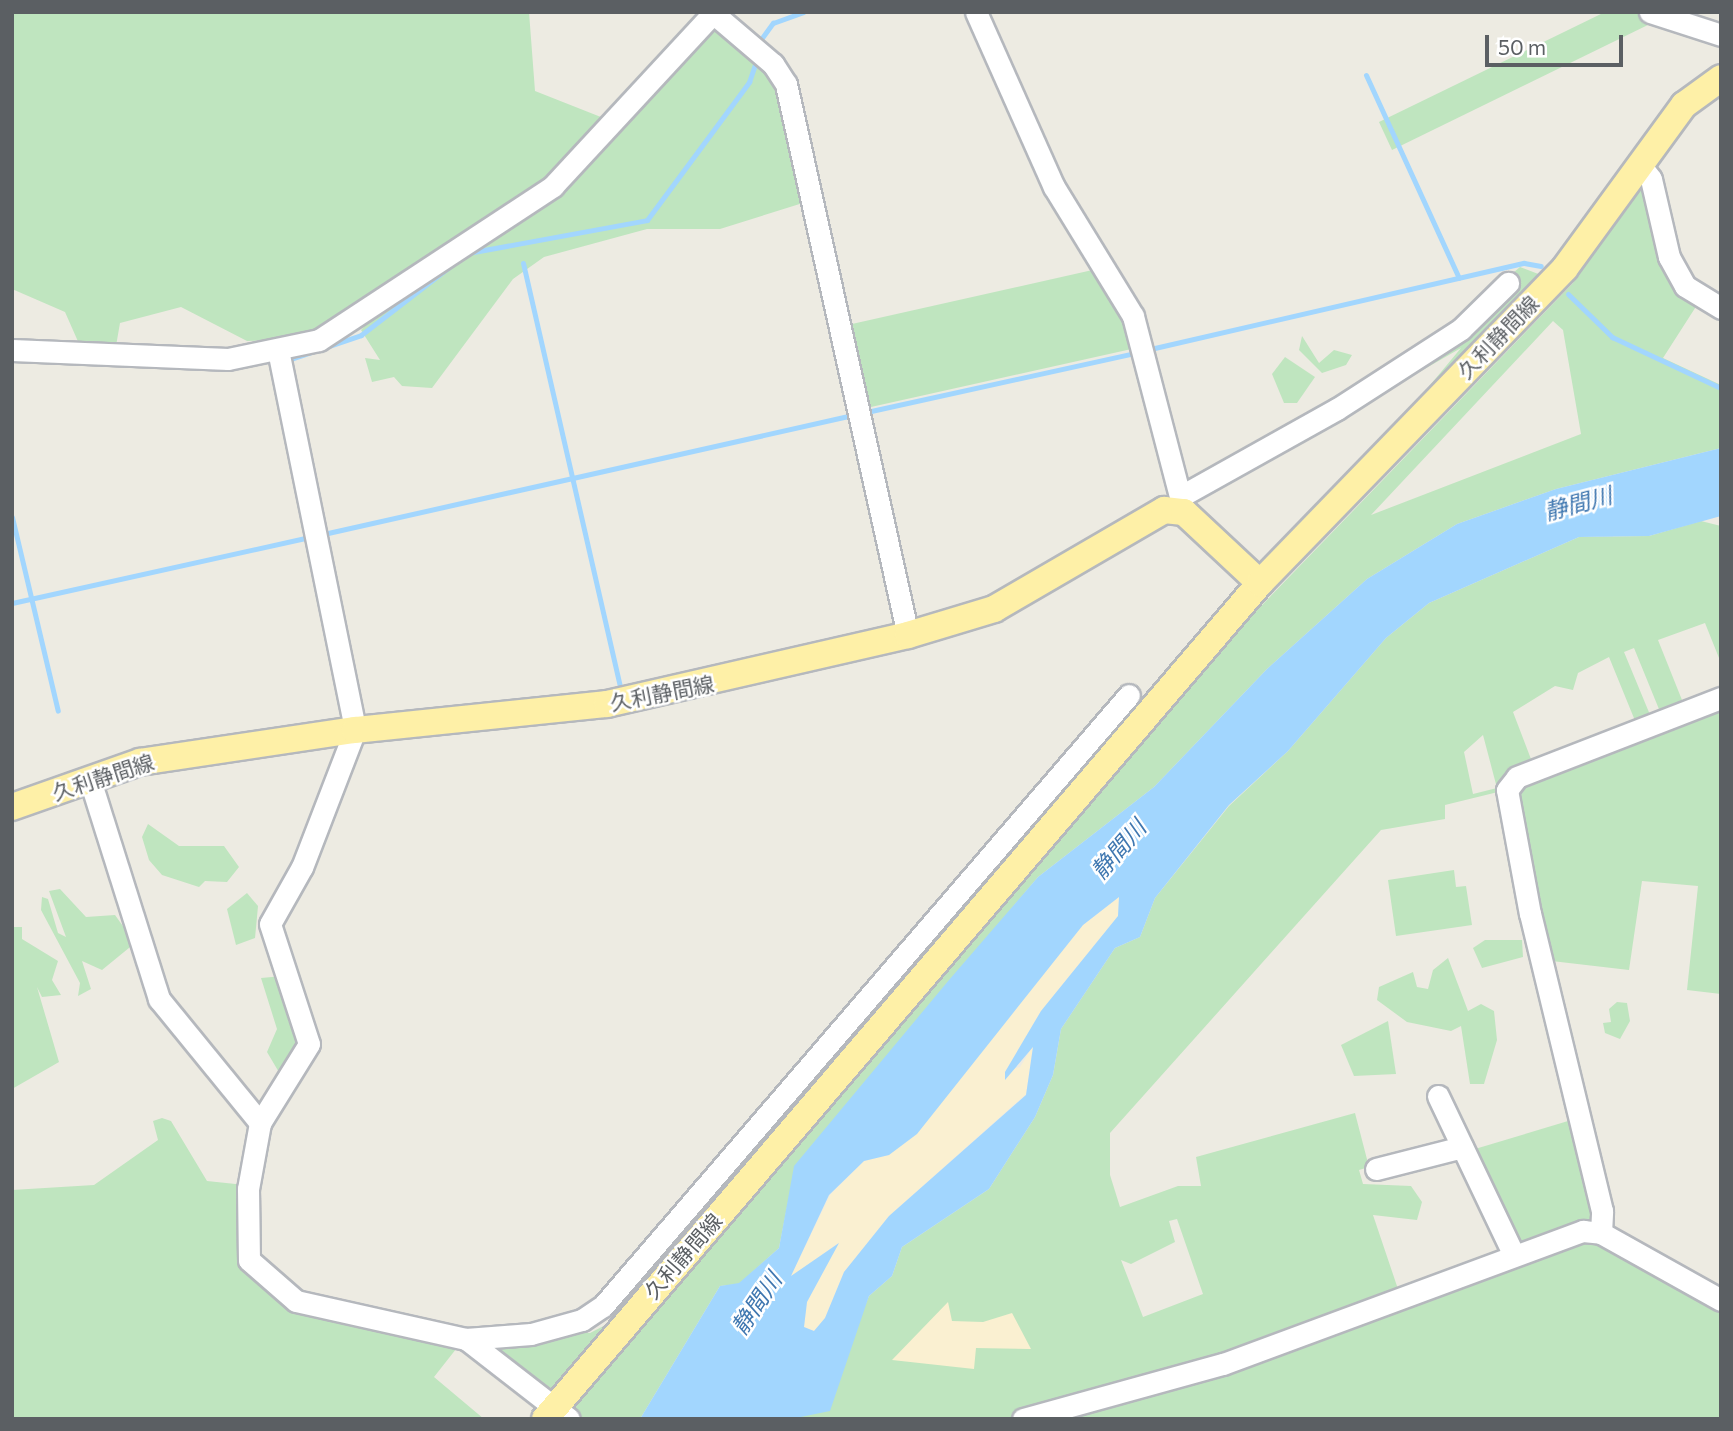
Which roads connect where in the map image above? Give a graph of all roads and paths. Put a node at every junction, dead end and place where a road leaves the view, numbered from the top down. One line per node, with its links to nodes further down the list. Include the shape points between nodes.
1 (976, 12): 11 (street, via 1054,187 1133,316 1170,474)
2 (1650, 12): 4 (street)
3 (714, 13): 10 (street, via 553,186 356,321); 13 (street, via 773,64 786,84)
4 (1721, 35)
5 (1721, 78): 6 (main road, 久利静間線, via 1684,105)
6 (1641, 166): 8 (street, via 1651,179 1669,257 1685,285); 12 (main road, 久利静間線, via 1565,268)
7 (1508, 283): 11 (street, via 1461,329)
8 (1721, 307)
9 (12, 350): 10 (street, via 228,359)
10 (278, 350): 16 (street)
11 (1184, 503): 12 (main road); 13 (main road, 久利静間線, via 1164,510 994,609)
12 (1259, 583): 27 (main road, 久利静間線)
13 (908, 635): 16 (main road, 久利静間線, via 607,704)
14 (1129, 695): 26 (street, via 909,943 603,1306 582,1320 531,1334)
15 (1721, 698): 23 (street, via 1517,777 1507,790 1530,914 1602,1211)
16 (355, 730): 17 (main road, 久利静間線, via 140,762); 20 (street, via 302,867 272,912 270,923 309,1044)
17 (90, 780): 18 (main road, 久利静間線); 20 (street, via 159,999)
18 (12, 807)
19 (1438, 1096): 21 (street)
20 (260, 1123): 26 (street, via 248,1189 249,1260 296,1301)
21 (1462, 1147): 22 (street); 24 (street)
22 (1376, 1169)
23 (1601, 1233): 24 (street, via 1563,1235); 25 (street)
24 (1514, 1255): 28 (street, via 1223,1364)
25 (1721, 1300)
26 (466, 1339): 27 (street)
27 (556, 1415)
28 (1023, 1419)

